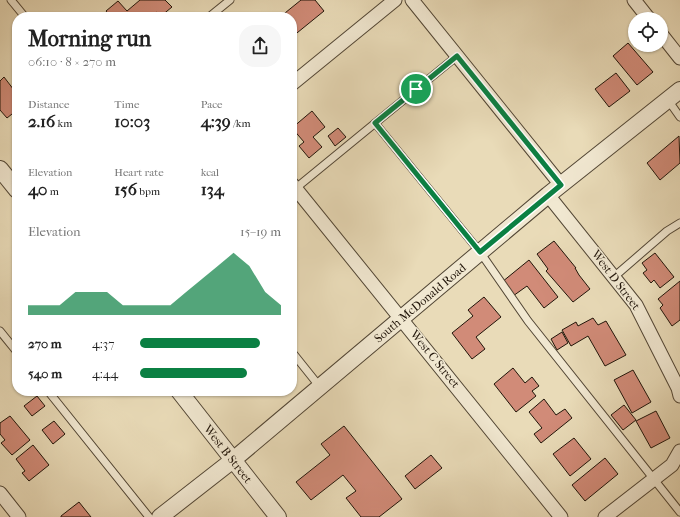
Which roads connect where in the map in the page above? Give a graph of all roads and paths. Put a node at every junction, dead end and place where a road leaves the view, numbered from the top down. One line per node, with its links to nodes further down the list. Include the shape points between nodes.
1 (11, 0): 6 (lane)
2 (230, 0): 7 (lane)
3 (395, 0): 12 (street)
4 (412, 0): 10 (street)
5 (636, 1): 8 (street)
6 (21, 12)
7 (215, 12)
8 (644, 12)
9 (668, 43): 11 (street)
10 (457, 56): 15 (lane); 19 (street)
11 (680, 58)
12 (297, 80)
13 (674, 95): 14 (lane); 19 (street, South McDonald Road)
14 (680, 117)
15 (375, 123): 18 (lane); 23 (lane)
16 (0, 169): 17 (street)
17 (12, 184)
18 (297, 184)
19 (561, 185): 21 (street, South McDonald Road)
20 (297, 190): 25 (street, West C Street)
21 (548, 195): 23 (street, South McDonald Road); 24 (street, West D Street)
22 (680, 223): 24 (lane, via 667,231)
23 (480, 252): 25 (street, South McDonald Road); 35 (lane, via 528,320)
24 (615, 276): 32 (street, West D Street, via 636,305)
25 (402, 318): 29 (street, South McDonald Road); 42 (street, West C Street)
26 (0, 331): 27 (lane)
27 (12, 346)
28 (297, 358): 29 (lane)
29 (320, 387): 34 (street, South McDonald Road)
30 (52, 396): 39 (lane)
31 (183, 396): 34 (street, West B Street)
32 (680, 396)
33 (680, 451): 35 (street, via 672,465)
34 (233, 460): 40 (street, South McDonald Road); 41 (street, West B Street)
35 (654, 479): 37 (lane); 43 (street)
36 (0, 493): 38 (street)
37 (680, 512)
38 (19, 517)
39 (149, 517)
40 (160, 517)
41 (278, 517)
42 (561, 517)
43 (605, 517)

